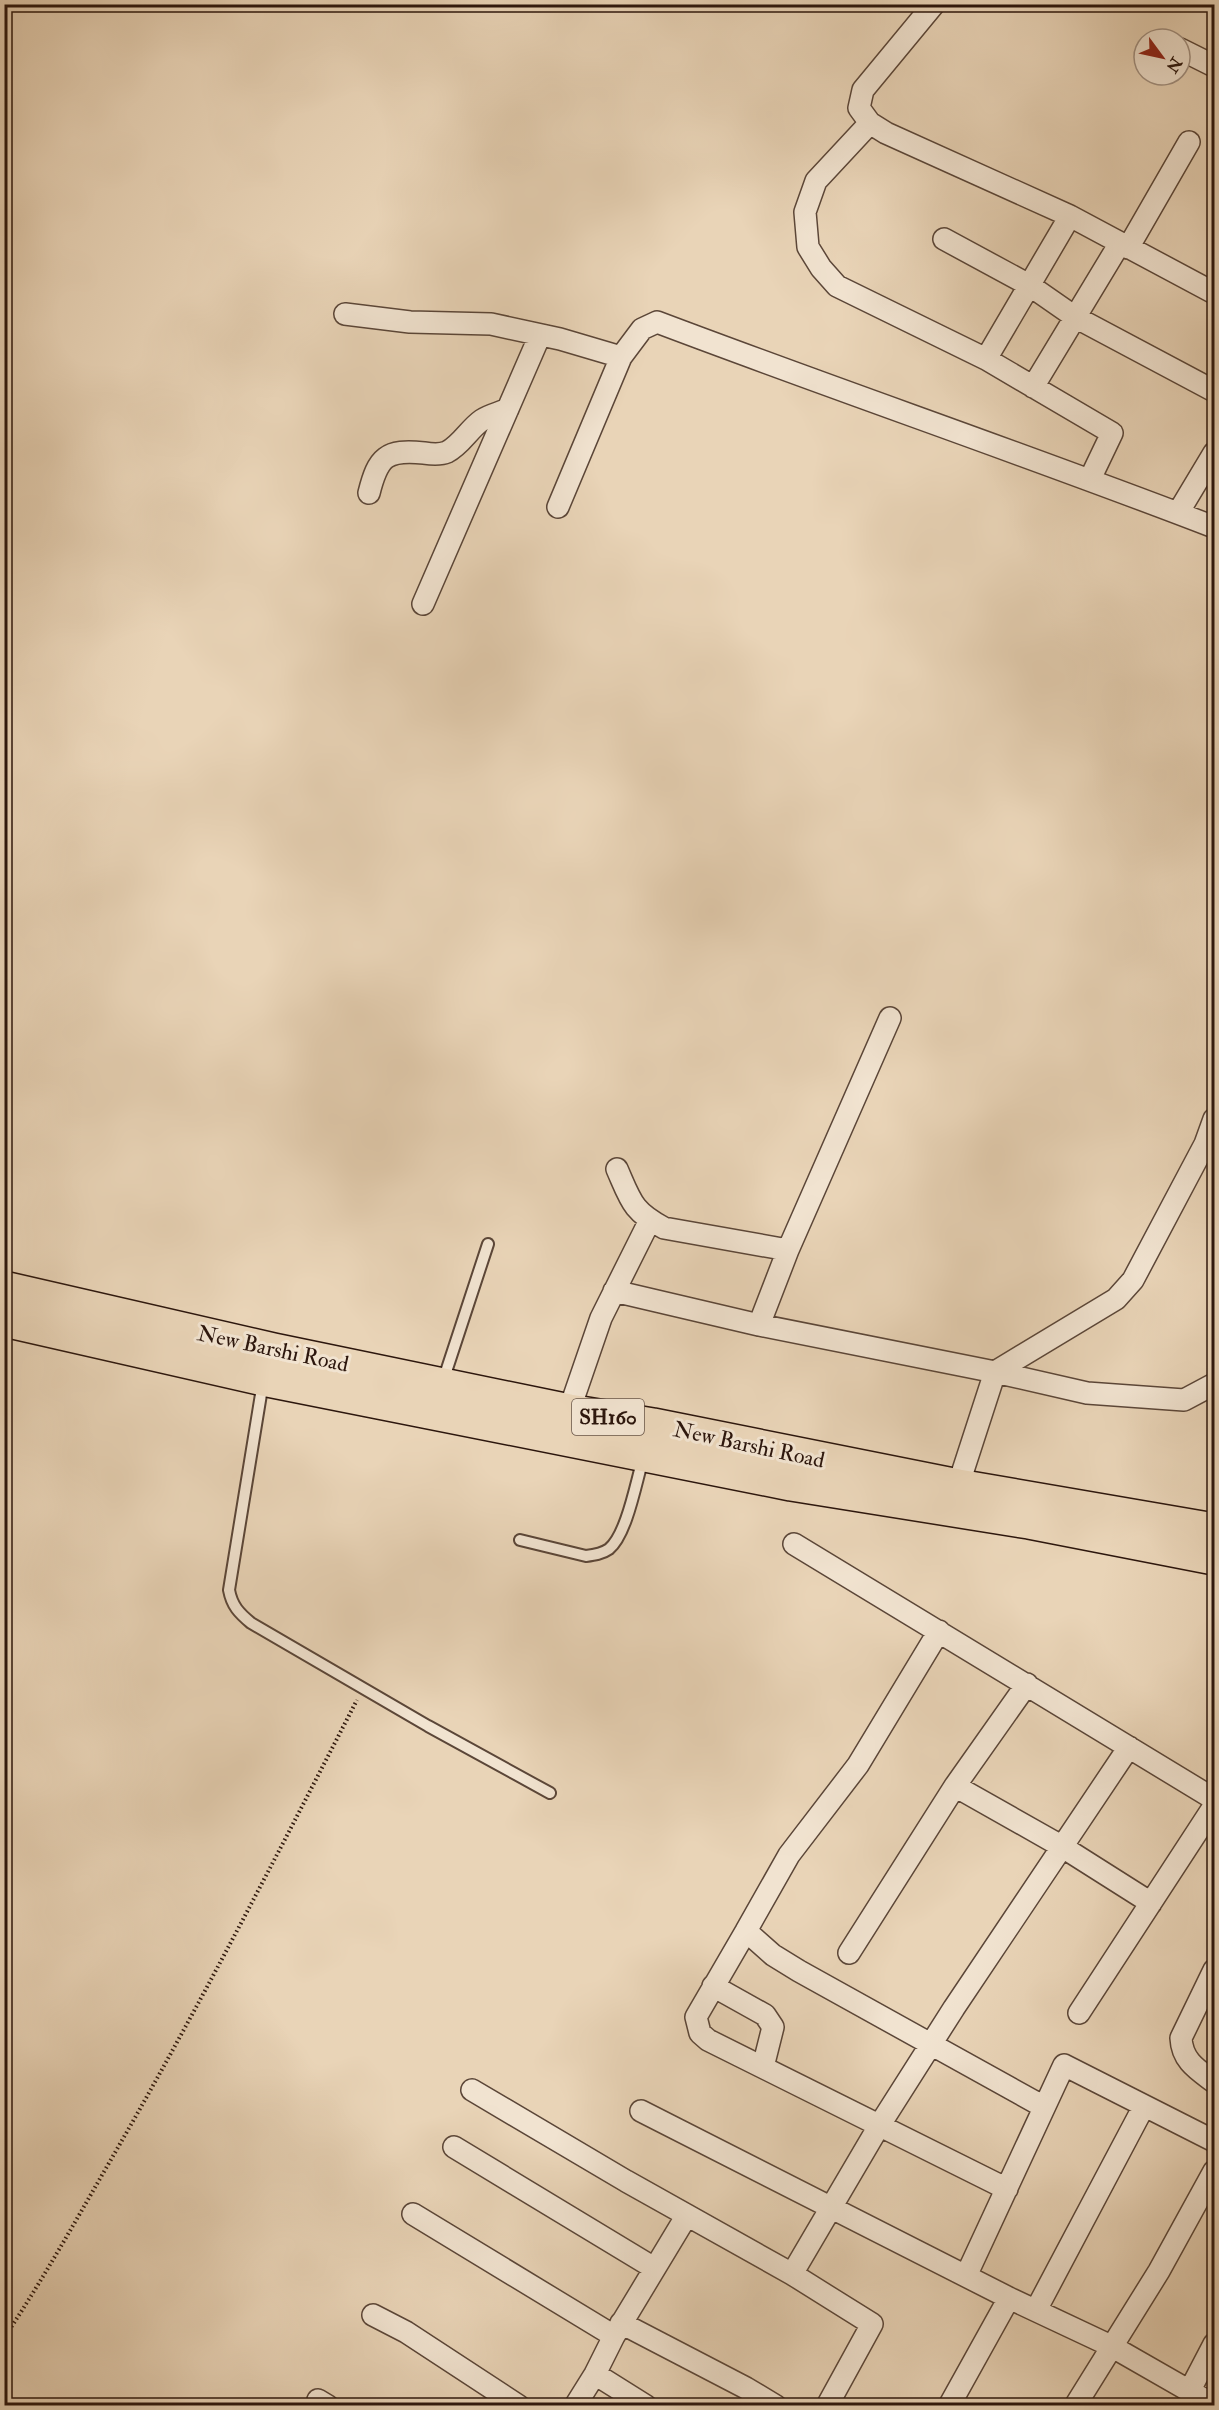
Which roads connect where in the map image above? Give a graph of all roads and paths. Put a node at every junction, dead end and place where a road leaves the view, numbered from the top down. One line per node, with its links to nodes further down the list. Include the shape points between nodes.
1 (934, 4): 4 (street, via 863,90 859,108)
2 (1192, 55): 3 (street)
3 (1215, 66)
4 (870, 123): 6 (street); 15 (street, via 816,181 805,213 808,248 837,286)
5 (1189, 142): 8 (street)
6 (1070, 216): 8 (street); 9 (street)
7 (944, 239): 9 (street)
8 (1124, 245): 10 (street); 12 (street)
9 (1029, 285): 12 (street); 15 (street)
10 (1215, 293)
11 (345, 314): 13 (street, via 410,322 491,324)
12 (1075, 317): 16 (street); 17 (street)
13 (540, 335): 14 (street); 18 (street)
14 (621, 357): 20 (street, via 642,329 657,322); 22 (street)
15 (986, 359): 16 (street)
16 (1033, 387): 20 (street, via 1112,433)
17 (1215, 391)
18 (508, 409): 21 (street, via 482,420 443,454 390,454 374,471); 25 (street)
19 (1215, 453): 23 (street)
20 (1090, 479): 23 (street)
21 (369, 493)
22 (558, 507)
23 (1178, 513): 24 (street)
24 (1215, 527)
25 (423, 604)
26 (890, 1017): 32 (street)
27 (1215, 1119): 28 (street)
28 (1210, 1146): 37 (street, via 1133,1280 1116,1299)
29 (617, 1169): 30 (street, via 633,1205)
30 (650, 1220): 32 (street, via 664,1228); 34 (street)
31 (488, 1244): 39 (lane)
32 (788, 1250): 36 (street)
33 (4, 1288): 39 (main road, New Barshi Road / SH160)
34 (614, 1291): 36 (street); 41 (street)
35 (4, 1320): 38 (main road, New Barshi Road / SH160)
36 (759, 1325): 37 (street)
37 (995, 1372): 40 (street, via 1087,1393 1184,1400); 43 (street)
38 (263, 1379): 42 (main road, New Barshi Road / SH160); 50 (lane, via 229,1590 232,1602 251,1623)
39 (442, 1384): 41 (main road, New Barshi Road / SH160)
40 (1215, 1384)
41 (569, 1411): 43 (main road, New Barshi Road / SH160)
42 (645, 1453): 45 (lane, via 623,1526 609,1548 586,1556); 47 (main road, New Barshi Road / SH160, via 791,1484 1029,1522)
43 (958, 1486): 44 (main road, New Barshi Road / SH160)
44 (1215, 1530)
45 (520, 1540)
46 (794, 1544): 48 (street)
47 (1215, 1558)
48 (939, 1631): 49 (street); 58 (street, via 858,1765 789,1855)
49 (1027, 1684): 51 (street); 52 (street)
50 (363, 1688): 53 (lane); 85 (path, via 153,2087 38,2287)
51 (1129, 1748): 54 (street); 56 (street)
52 (955, 1786): 56 (street); 59 (street)
53 (550, 1793)
54 (1215, 1799)
55 (1215, 1806): 57 (street)
56 (1061, 1846): 57 (street); 63 (street)
57 (1151, 1903): 62 (street)
58 (746, 1931): 61 (street); 63 (street, via 782,1961)
59 (849, 1953)
60 (1215, 1970): 65 (street, via 1181,2038 1185,2057)
61 (712, 1986): 64 (street, via 765,2015 773,2027); 64 (street, via 696,2018 700,2033)
62 (1079, 2013)
63 (931, 2044): 68 (street); 70 (street)
64 (763, 2067): 70 (street)
65 (1215, 2082)
66 (472, 2090): 77 (street)
67 (1144, 2106): 68 (street, via 1064,2065); 71 (street); 82 (street)
68 (1044, 2107): 74 (street)
69 (641, 2111): 75 (street)
70 (879, 2126): 74 (street); 75 (street)
71 (1215, 2141)
72 (454, 2147): 78 (street)
73 (1215, 2170): 87 (street, via 1159,2271)
74 (1006, 2189): 80 (street)
75 (832, 2209): 79 (street); 80 (street)
76 (413, 2214): 84 (street)
77 (687, 2215): 78 (street); 79 (street)
78 (654, 2268): 84 (street)
79 (792, 2274): 96 (street, via 872,2324)
80 (966, 2276): 81 (street)
81 (1009, 2298): 82 (street); 97 (street)
82 (1036, 2310): 87 (street)
83 (373, 2315): 92 (street, via 406,2332)
84 (617, 2329): 88 (street); 90 (street)
85 (4, 2338)
86 (1215, 2344): 89 (street)
87 (1111, 2346): 89 (street); 98 (street)
88 (594, 2374): 93 (street); 94 (street)
89 (1190, 2390): 91 (street)
90 (749, 2397): 95 (street)
91 (1215, 2405)
92 (519, 2406)
93 (575, 2406)
94 (646, 2406)
95 (776, 2406)
96 (827, 2406)
97 (949, 2406)
98 (1075, 2406)

